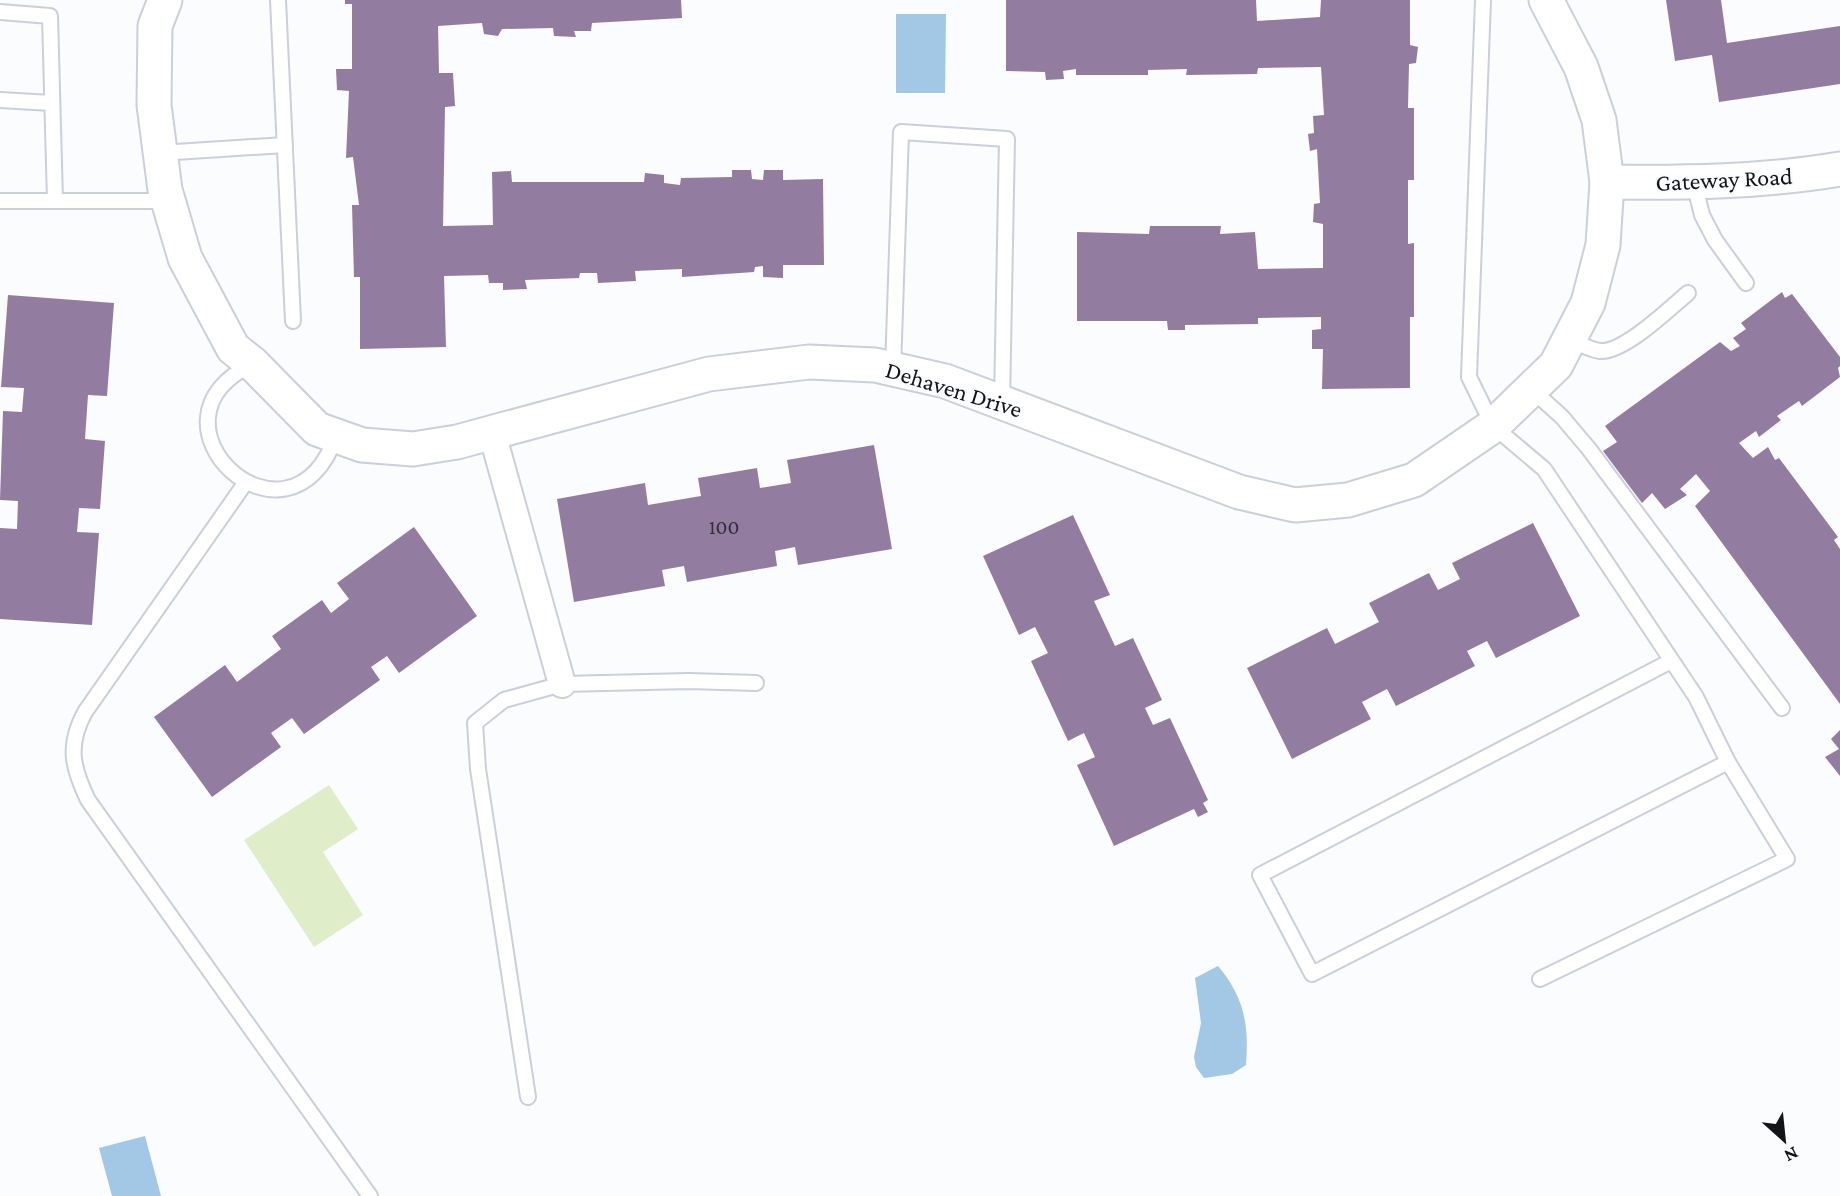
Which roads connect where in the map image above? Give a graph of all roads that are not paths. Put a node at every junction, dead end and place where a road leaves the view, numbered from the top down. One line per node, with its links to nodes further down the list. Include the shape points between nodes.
1 (165, 0): 9 (street, Dehaven Drive, via 156,26 154,105)
2 (278, 0): 8 (lane)
3 (1483, 0): 24 (lane, via 1469,377)
4 (1546, 0): 11 (street, Dehaven Drive, via 1581,67 1599,120)
5 (0, 12): 7 (lane, via 50,16)
6 (0, 100): 7 (lane)
7 (51, 103): 14 (lane)
8 (285, 145): 9 (lane); 18 (lane)
9 (160, 153): 15 (street, Dehaven Drive)
10 (1840, 169): 12 (street, Gateway Road)
11 (1607, 182): 12 (street, Gateway Road); 19 (street, Dehaven Drive, via 1603,245 1588,303)
12 (1694, 183): 16 (lane, via 1702,215)
13 (0, 201): 14 (lane)
14 (55, 201): 15 (lane)
15 (169, 201): 20 (street, Dehaven Drive, via 185,258 233,348)
16 (1746, 283)
17 (1688, 293): 19 (lane, via 1609,350 1599,351)
18 (293, 321)
19 (1569, 339): 22 (street, Dehaven Drive, via 1556,365)
20 (253, 364): 26 (street, Dehaven Drive, via 317,429); 27 (lane, via 221,387 211,404 209,428 213,448 224,466)
21 (893, 369): 23 (street, Dehaven Drive, via 945,381); 23 (lane, via 901,132 1007,139); 25 (street, Dehaven Drive, via 810,362 709,374)
22 (1531, 389): 24 (street, Dehaven Drive); 31 (lane, via 1589,449)
23 (1002, 402): 24 (street, Dehaven Drive, via 1239,492 1295,505 1348,500 1414,480)
24 (1493, 426): 28 (lane, via 1544,469)
25 (492, 433): 26 (street, Dehaven Drive, via 413,449 362,445); 30 (street)
26 (337, 436): 27 (lane, via 317,472 299,483 280,489)
27 (246, 482): 35 (lane, via 78,725 73,738 76,777)
28 (1671, 661): 32 (lane, via 1696,697); 32 (lane, via 1260,875 1312,974)
29 (756, 683): 30 (lane)
30 (562, 684): 34 (lane, via 504,700 475,723)
31 (1782, 708)
32 (1728, 762): 33 (lane, via 1787,859)
33 (1539, 979)
34 (528, 1097)
35 (370, 1196)

